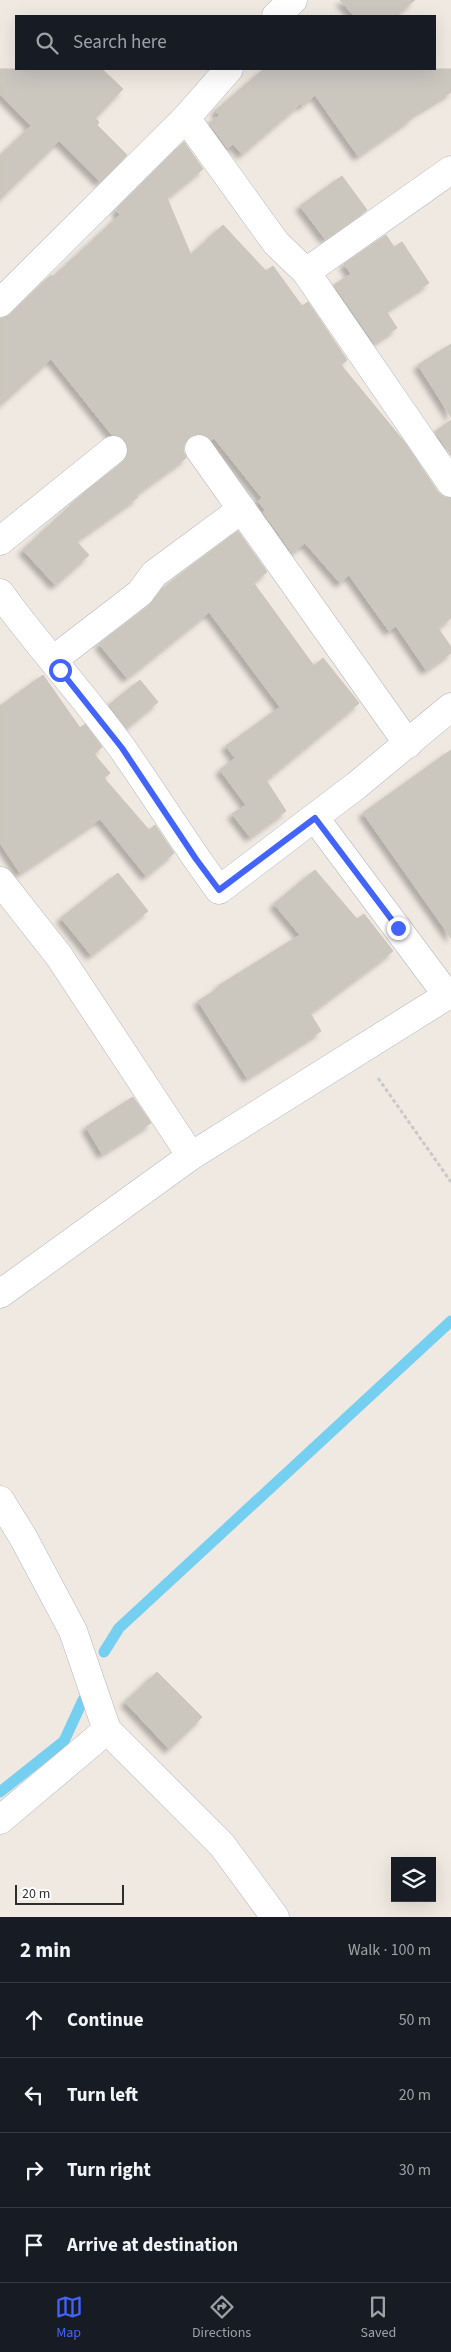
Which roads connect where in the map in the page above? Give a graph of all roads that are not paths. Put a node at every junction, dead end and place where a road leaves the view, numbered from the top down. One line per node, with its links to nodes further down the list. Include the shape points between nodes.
1 (292, 0): 2 (street)
2 (277, 15)
3 (228, 70): 4 (street)
4 (185, 119): 6 (street, via 276,243); 7 (street)
5 (451, 170): 6 (street)
6 (306, 272): 10 (street)
7 (0, 303)
8 (199, 449): 11 (street)
9 (113, 450): 12 (street)
10 (451, 483)
11 (242, 509): 14 (street, via 154,574 140,593); 16 (street)
12 (0, 541)
13 (0, 592): 14 (street)
14 (53, 660): 17 (street, via 122,748 219,890)
15 (451, 708): 16 (street)
16 (408, 744): 17 (street)
17 (315, 818): 19 (street)
18 (0, 881): 20 (street, via 59,956)
19 (449, 994): 20 (street)
20 (191, 1156): 21 (street)
21 (0, 1294)
22 (0, 1500): 23 (street, via 73,1631)
23 (106, 1730): 24 (street); 25 (street, via 222,1845)
24 (0, 1820)
25 (275, 1917)

